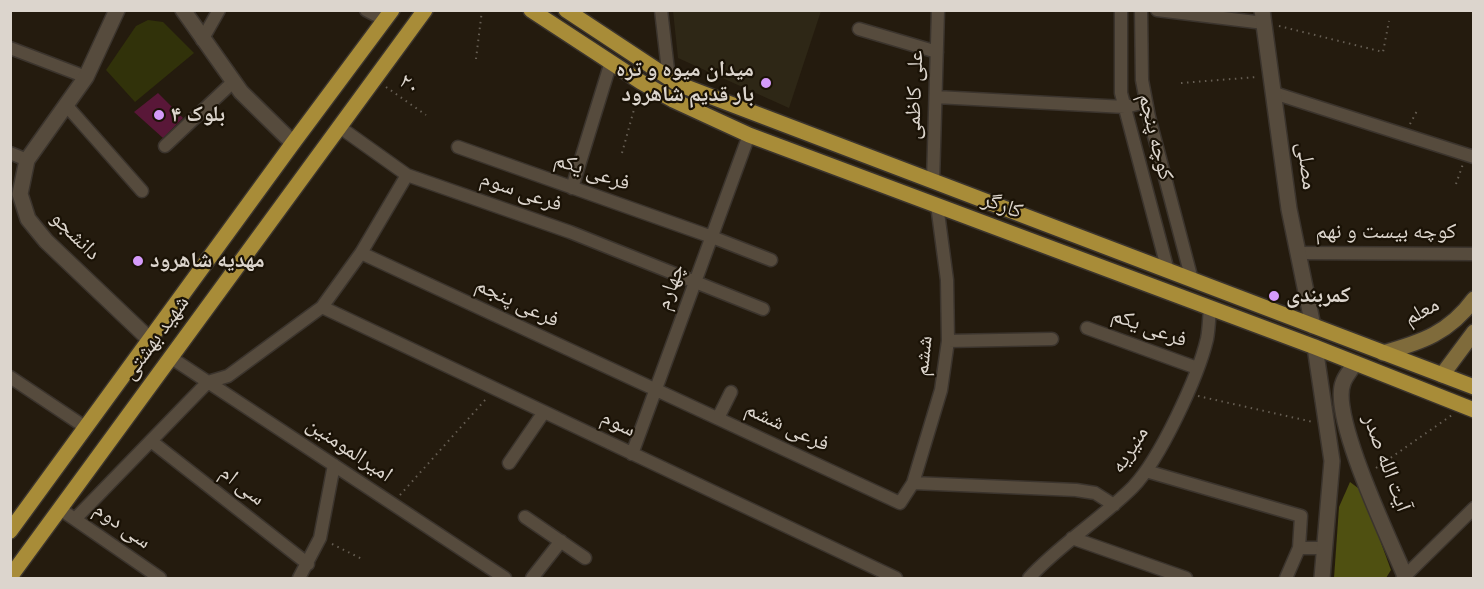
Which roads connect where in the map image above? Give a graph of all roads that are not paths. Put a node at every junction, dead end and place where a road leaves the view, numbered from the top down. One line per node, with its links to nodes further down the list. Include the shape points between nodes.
1 (130, 10): 15 (street, دانشجو)
2 (171, 10): 14 (street)
3 (219, 10): 18 (street)
4 (366, 10): 13 (street)
5 (425, 10): 30 (main road, شهید بهشتی)
6 (531, 10): 21 (main road, کارگر)
7 (566, 10): 23 (main road, کارگر)
8 (661, 10): 23 (street)
9 (938, 10): 20 (street, علی کاظمی)
10 (1120, 10): 29 (street, کوچه پنجم, via 1121,93)
11 (1141, 10): 27 (street)
12 (1157, 10): 16 (street)
13 (389, 15): 32 (main road, شهید بهشتی)
14 (186, 16): 18 (street)
15 (114, 17): 22 (street, دانشجو)
16 (1263, 17): 25 (street, مصلی)
17 (859, 29): 20 (street)
18 (202, 40): 24 (street)
19 (10, 48): 22 (street)
20 (937, 52): 26 (street, علی کاظمی)
21 (611, 62): 31 (main road, کارگر, via 673,100); 40 (street)
22 (86, 77): 28 (street, دانشجو)
23 (669, 78): 39 (main road, کارگر)
24 (233, 82): 32 (street); 33 (street)
25 (1274, 93): 36 (street); 46 (street, مصلی)
26 (936, 96): 29 (street); 39 (street, علی کاظمی)
27 (1146, 102): 29 (street); 50 (street)
28 (66, 105): 37 (street, دانشجو); 41 (street)
29 (1125, 108): 49 (street, کوچه پنجم)
30 (341, 128): 38 (street, فرعی سوم); 64 (main road, شهید بهشتی)
31 (749, 135): 43 (main road, کارگر); 44 (street, چهارم)
32 (293, 143): 59 (main road, شهید بهشتی)
33 (165, 146)
34 (458, 147): 40 (street, فرعی یکم)
35 (10, 153): 37 (street)
36 (1470, 156)
37 (27, 160): 42 (street, دانشجو)
38 (407, 175): 45 (street); 51 (street, فرعی سوم, via 570,232)
39 (933, 181): 49 (main road, کارگر)
40 (572, 188): 44 (street, فرعی یکم)
41 (142, 191)
42 (15, 196): 59 (street, دانشجو, via 45,241)
43 (937, 205): 54 (main road, کارگر); 61 (street, ششم, via 947,280)
44 (712, 237): 48 (street, فرعی یکم); 51 (street, چهارم)
45 (361, 253): 53 (street); 71 (street, فرعی پنجم)
46 (1298, 253): 47 (street, کوچه بیست و نهم); 56 (street, مصلی)
47 (1473, 254)
48 (771, 260)
49 (1168, 271): 50 (main road, کارگر)
50 (1192, 280): 56 (main road, کارگر)
51 (695, 283): 55 (street, فرعی سوم); 71 (street, چهارم)
52 (1473, 299): 63 (main road, معلم, via 1460,317 1424,341)
53 (322, 307): 69 (street, via 228,376); 75 (street, سوم)
54 (1210, 307): 62 (main road, کارگر); 66 (street, منیریه, via 1207,339)
55 (762, 309)
56 (1313, 326): 62 (main road); 63 (main road, کارگر)
57 (1087, 328): 66 (street, فرعی یکم)
58 (1473, 332): 67 (main road, معلم)
59 (149, 339): 77 (main road, شهید بهشتی)
60 (1052, 339): 61 (street)
61 (948, 341): 83 (street, ششم, via 941,390)
62 (1316, 347): 65 (main road, کارگر); 94 (street, via 1332,461)
63 (1383, 353): 67 (main road, کارگر)
64 (170, 357): 69 (street, امیرالمومنین); 87 (main road, شهید بهشتی)
65 (1355, 363): 73 (main road, کارگر); 98 (street, آیت الله صدر, via 1342,383 1341,406 1363,477)
66 (1197, 368): 82 (street, منیریه)
67 (1442, 375): 70 (main road, کارگر); 73 (main road)
68 (10, 377): 77 (street)
69 (208, 382): 78 (street); 81 (street, امیرالمومنین)
70 (1473, 387)
71 (656, 390): 76 (street, فرعی ششم); 79 (street, چهارم)
72 (731, 392): 76 (street)
73 (1429, 393): 74 (main road, کارگر)
74 (1469, 408)
75 (544, 412): 79 (street, سوم); 80 (street)
76 (718, 418): 84 (street, فرعی ششم)
77 (85, 427): 90 (main road, شهید بهشتی)
78 (151, 441): 89 (street); 96 (street, سی ام)
79 (632, 454): 103 (street, سوم)
80 (509, 463)
81 (334, 465): 96 (street, via 320,538); 101 (street, امیرالمومنین)
82 (1146, 471): 85 (street, منیریه); 93 (street, via 1301,516)
83 (913, 483): 84 (street, ششم); 85 (street, via 1076,490 1095,493)
84 (900, 503)
85 (1114, 505): 91 (street, منیریه)
86 (1473, 508): 98 (street)
87 (60, 509): 89 (street, سی دوم); 97 (main road, شهید بهشتی)
88 (525, 517): 92 (street)
89 (75, 519): 99 (street, سی دوم)
90 (10, 531)
91 (1072, 538): 104 (street, منیریه); 105 (street)
92 (561, 541): 95 (street); 102 (street)
93 (1299, 548): 94 (street); 106 (street)
94 (1324, 548): 107 (street)
95 (585, 558)
96 (308, 564): 100 (street)
97 (10, 577)
98 (1405, 578)
99 (160, 579)
100 (299, 579)
101 (505, 579)
102 (532, 579)
103 (896, 579)
104 (1029, 579)
105 (1186, 579)
106 (1286, 579)
107 (1322, 579)

